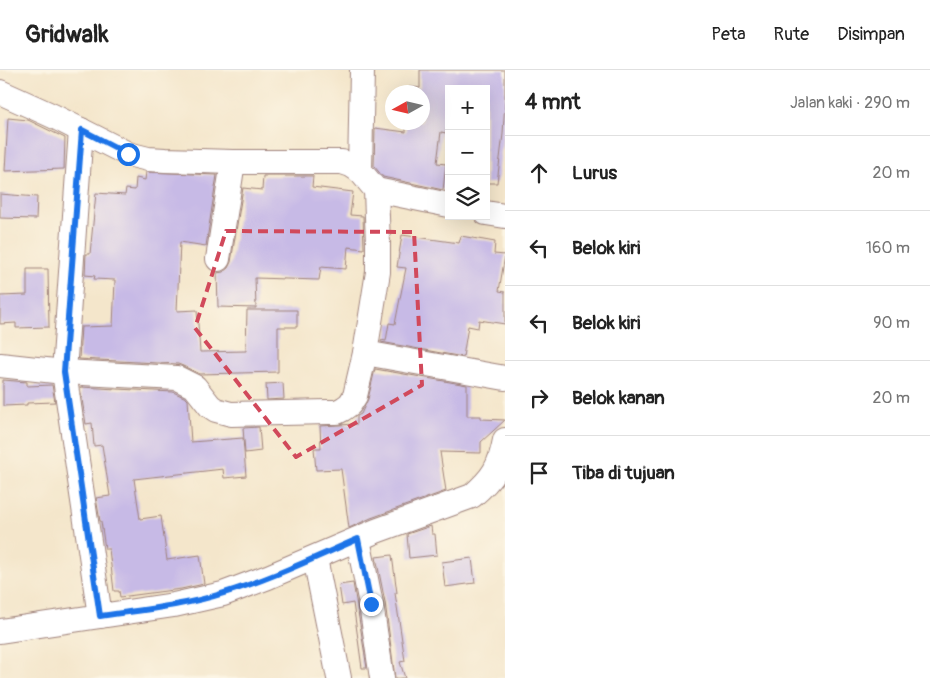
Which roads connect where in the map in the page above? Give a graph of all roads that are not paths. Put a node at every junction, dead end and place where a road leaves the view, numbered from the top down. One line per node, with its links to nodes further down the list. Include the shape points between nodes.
1 (362, 70): 5 (street)
2 (0, 92): 3 (street)
3 (82, 130): 4 (street, via 128,154 148,159); 13 (street)
4 (233, 162): 5 (street, via 342,162); 10 (street)
5 (360, 171): 6 (street)
6 (376, 190): 7 (street); 11 (street, via 378,272)
7 (445, 204)
8 (490, 214): 9 (street)
9 (505, 216)
10 (218, 259)
11 (365, 353): 13 (street, via 354,396 350,404 337,412 223,413 210,406 194,387 176,378); 14 (street)
12 (0, 365): 13 (street)
13 (64, 372): 18 (street)
14 (505, 378)
15 (505, 440): 16 (street, via 498,468 472,496)
16 (358, 539): 17 (street); 21 (street)
17 (315, 558): 18 (street, via 223,594); 20 (street)
18 (100, 616): 19 (street)
19 (0, 630)
20 (339, 678)
21 (382, 678)

